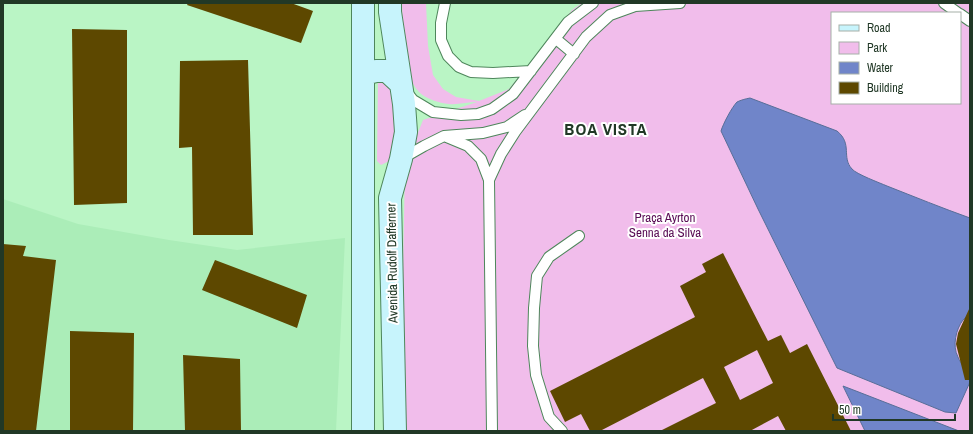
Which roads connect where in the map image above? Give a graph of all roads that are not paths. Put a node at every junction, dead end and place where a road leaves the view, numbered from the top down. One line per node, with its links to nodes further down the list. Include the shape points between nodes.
1 (363, 3): 13 (main road)
2 (390, 3): 14 (main road, Avenida Rudolf Dafferner)
3 (444, 3): 12 (lane, via 441,40 448,56 459,67 471,72)
4 (593, 3): 10 (lane, via 568,22)
5 (680, 3): 11 (lane, via 636,6 610,15 586,37)
6 (944, 3): 7 (lane)
7 (956, 12)
8 (961, 15): 9 (lane)
9 (970, 21)
10 (556, 39): 11 (lane); 12 (lane)
11 (574, 54): 15 (lane)
12 (531, 71): 14 (lane, via 513,94 492,109 478,114 433,112 413,100)
13 (363, 74): 14 (main road, via 387,71); 18 (main road)
14 (400, 84): 17 (main road, Avenida Rudolf Dafferner, via 406,132)
15 (531, 111): 16 (lane, via 507,126 483,133); 19 (lane, via 501,154)
16 (444, 136): 17 (lane); 19 (lane, via 468,146 481,159)
17 (401, 159): 18 (main road, via 395,171 384,179 374,174); 22 (main road, Avenida Rudolf Dafferner, via 390,198)
18 (363, 161): 21 (main road)
19 (489, 180): 23 (lane)
20 (579, 236): 24 (lane, via 549,257 537,276 534,308 533,346 536,375 549,417)
21 (364, 431)
22 (395, 431)
23 (492, 431)
24 (562, 431)

